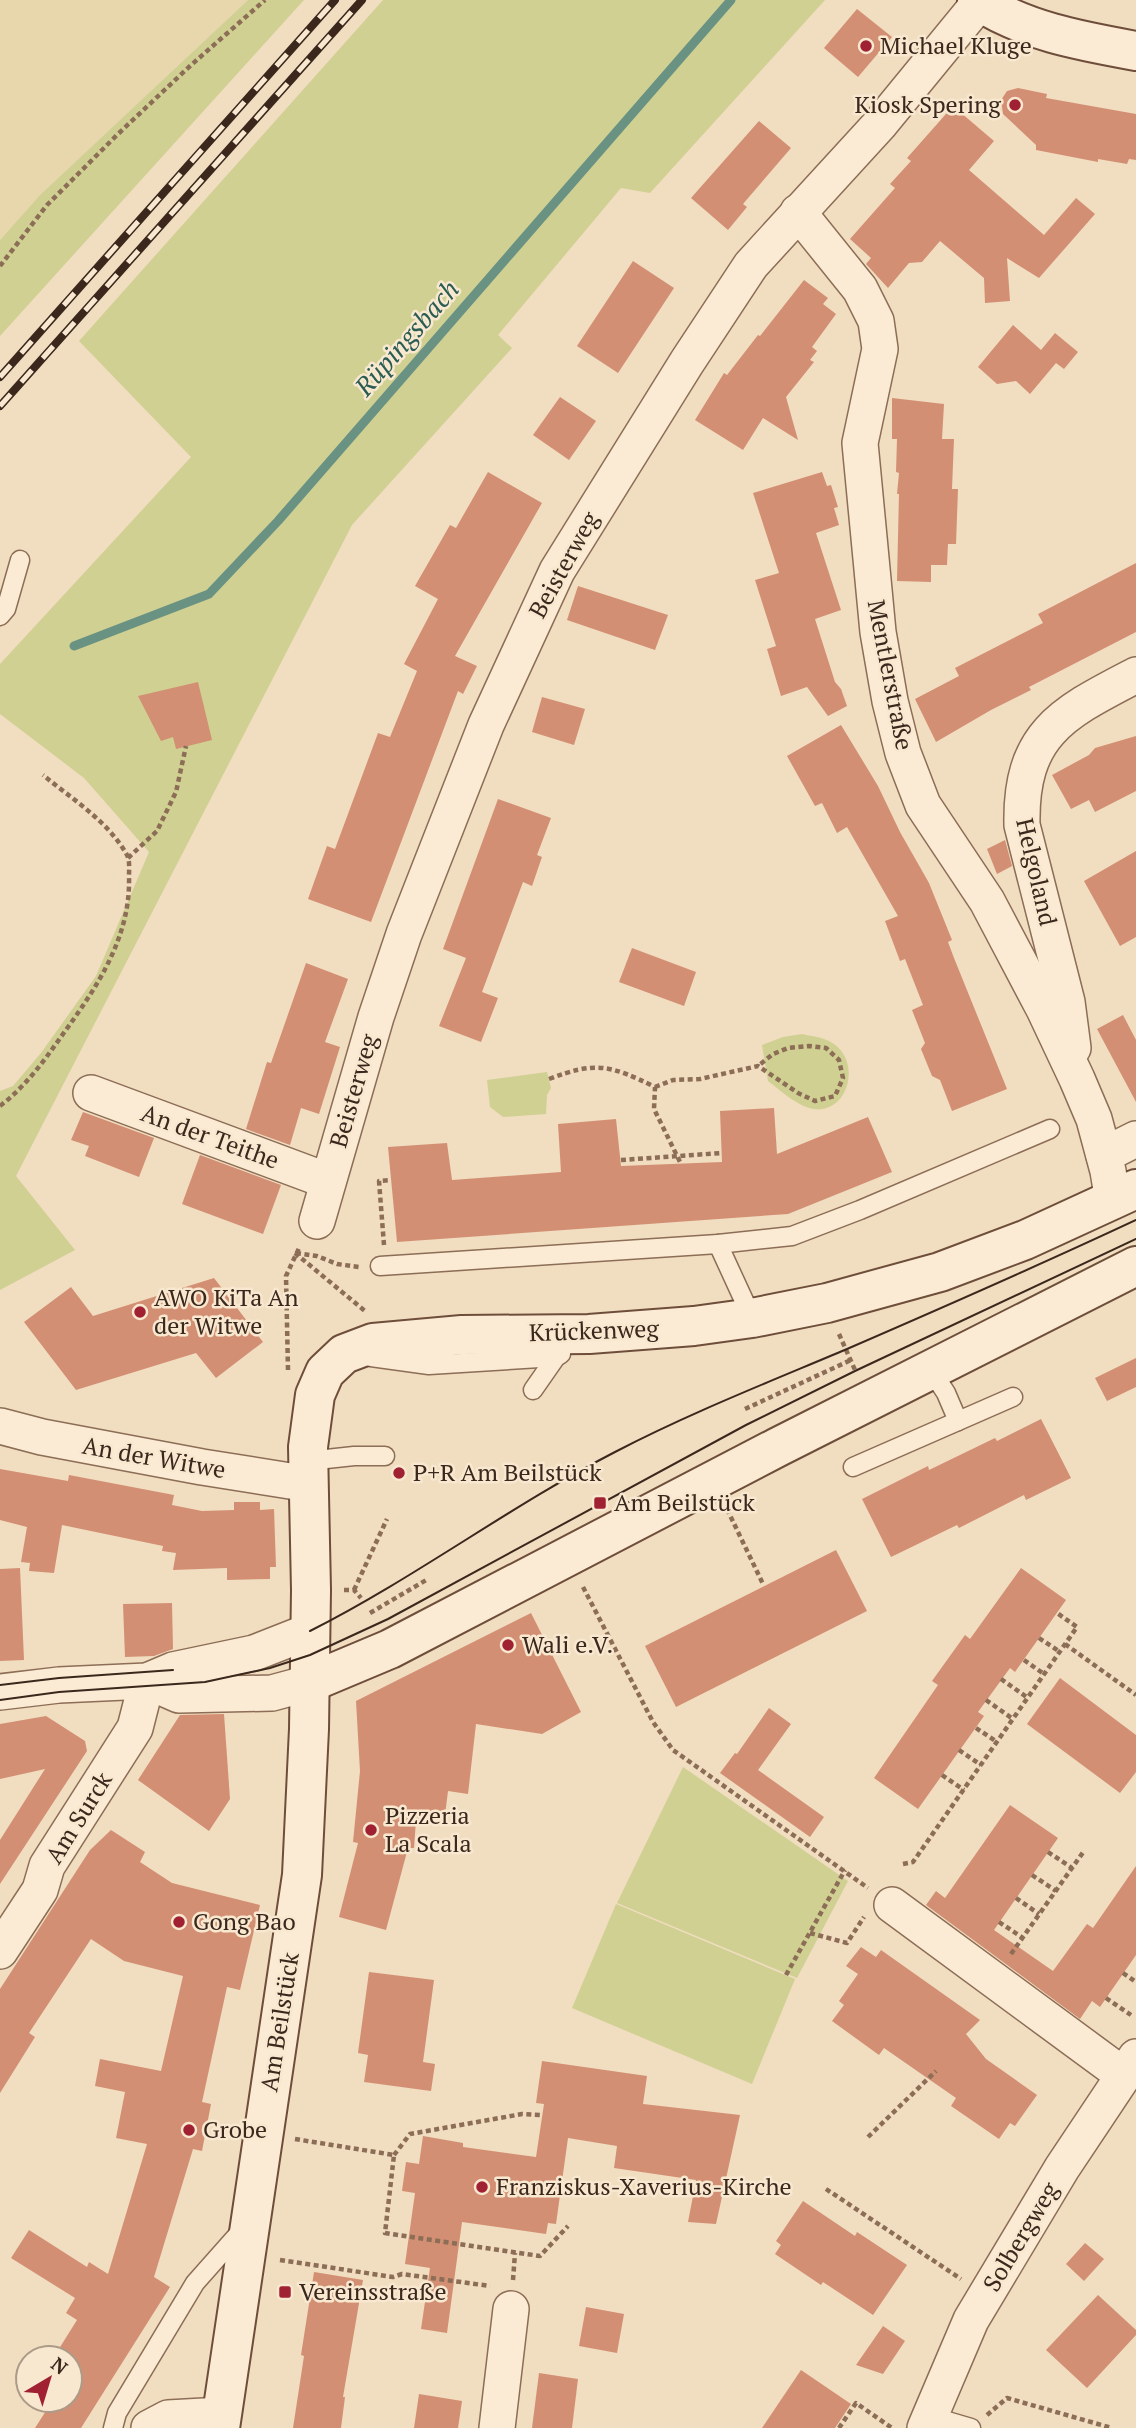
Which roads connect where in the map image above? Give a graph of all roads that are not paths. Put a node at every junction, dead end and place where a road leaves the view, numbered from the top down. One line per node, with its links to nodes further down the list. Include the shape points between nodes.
1 (978, 1): 2 (main road, via 1054,34); 3 (street, Beisterweg, via 880,124)
2 (1136, 51)
3 (798, 212): 7 (street, Mentlerstraße, via 860,289 876,321 880,349 860,443 878,632 903,753 923,805 987,901); 12 (street, Beisterweg, via 751,265 557,571 485,725 404,934)
4 (20, 559): 5 (lane)
5 (0, 616)
6 (1136, 675): 7 (street, Helgoland, via 1072,709 1047,732 1031,759 1021,796 1022,825 1067,1002)
7 (1077, 1079): 11 (street, Mentlerstraße)
8 (91, 1093): 12 (street, An der Teithe)
9 (1050, 1129): 15 (lane, via 792,1236)
10 (1136, 1139): 11 (street)
11 (1104, 1155): 13 (street, Mentlerstraße)
12 (328, 1181): 14 (street, Beisterweg)
13 (1124, 1195): 18 (main road, Krückenweg, via 940,1272)
14 (317, 1221)
15 (718, 1244): 16 (lane); 18 (lane)
16 (383, 1266)
17 (1136, 1266): 22 (main road)
18 (752, 1318): 19 (main road, Krückenweg)
19 (589, 1334): 20 (main road, Krückenweg, via 425,1338 373,1343); 21 (lane)
20 (344, 1354): 21 (lane, via 429,1365); 29 (main road, Krückenweg, via 325,1372 314,1395)
21 (556, 1357): 23 (lane)
22 (931, 1370): 25 (lane); 30 (main road, via 390,1649)
23 (533, 1390)
24 (1013, 1397): 25 (lane)
25 (958, 1421): 28 (lane)
26 (0, 1426): 29 (street, An der Witwe, via 188,1465)
27 (385, 1456): 29 (lane, via 354,1456)
28 (853, 1466)
29 (309, 1473): 30 (main road, Krückenweg)
30 (310, 1657): 31 (street, via 254,1653); 31 (street, via 272,1693 179,1695); 36 (main road, Am Beilstück, via 302,1875)
31 (160, 1676): 32 (street); 34 (street, Am Surck, via 135,1728 47,1866 40,1890)
32 (0, 1692)
33 (885, 1900): 35 (street, via 993,1980)
34 (0, 1951)
35 (1129, 2066): 39 (street, Solbergweg, via 971,2320)
36 (252, 2218): 38 (main road, Am Beilstück); 40 (lane, via 194,2283 117,2413)
37 (505, 2298): 42 (street)
38 (221, 2421): 41 (street, via 168,2418)
39 (927, 2422): 43 (lane)
40 (113, 2428)
41 (149, 2428)
42 (497, 2428)
43 (971, 2428)

